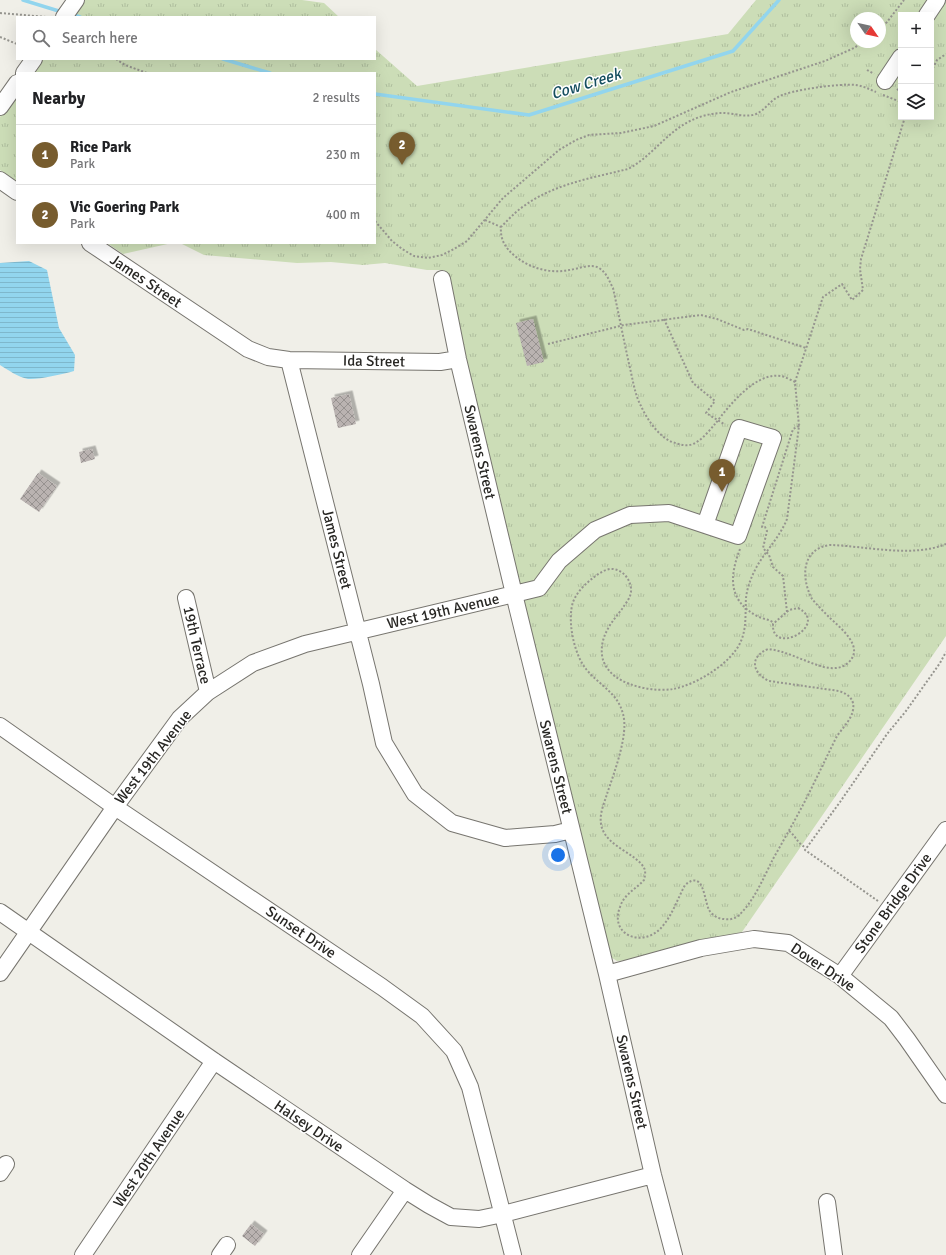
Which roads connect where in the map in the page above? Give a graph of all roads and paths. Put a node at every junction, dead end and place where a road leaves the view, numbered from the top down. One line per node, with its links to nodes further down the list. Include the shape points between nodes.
1 (76, 0): 7 (street)
2 (904, 0): 8 (path)
3 (937, 0): 4 (street)
4 (929, 12)
5 (0, 13): 6 (path)
6 (35, 16)
7 (65, 16)
8 (886, 23)
9 (0, 37): 10 (path)
10 (16, 44)
11 (854, 48): 24 (path, via 825,61 731,92 654,126 576,140 559,150 503,198)
12 (946, 54): 15 (path, via 937,60)
13 (118, 60): 16 (path)
14 (898, 62): 17 (street)
15 (934, 66)
16 (144, 72)
17 (885, 82)
18 (16, 84): 20 (street)
19 (898, 101): 26 (path, via 855,85 821,87 789,92 777,97 756,114 722,113 703,116 672,133 645,159 628,170 551,191 523,206)
20 (0, 107)
21 (904, 120): 32 (path, via 861,258 863,290 852,300 842,284 823,296)
22 (0, 180): 23 (street)
23 (16, 191)
24 (485, 220): 25 (path, via 467,241 442,255 428,258 414,256 402,250); 26 (path)
25 (376, 222)
26 (501, 227): 30 (path, via 500,235 511,253 533,267 549,271 567,271 588,266 598,268 608,276)
27 (91, 244): 34 (street, James Street, via 248,349 268,357)
28 (442, 279): 33 (street, Swarens Street)
29 (664, 320): 30 (path); 32 (path, via 701,315); 36 (path, via 693,383 715,401 706,413)
30 (621, 326): 31 (path); 36 (path, via 636,394 655,428 669,441 686,445 700,439)
31 (548, 344)
32 (806, 348): 35 (path)
33 (458, 359): 34 (street, Ida Street, via 440,362); 43 (street, Swarens Street)
34 (289, 360): 48 (street, James Street)
35 (795, 382): 36 (path, via 782,376 775,376 758,382 735,399); 38 (path)
36 (718, 421): 37 (path)
37 (724, 424)
38 (799, 426): 42 (path, via 787,519); 42 (path, via 793,430 762,527 767,529 763,546)
39 (705, 525): 39 (street, West 19th Avenue, via 738,536 773,438 739,428); 43 (street, West 19th Avenue, via 669,513 630,515 595,530 559,561 539,588)
40 (946, 544): 55 (path, via 922,550 830,545 815,549 810,554 805,570 809,594 851,640 854,653 852,658 844,666 832,668 768,649 758,655 755,668 769,681 839,690 847,693 854,704 851,717 837,736)
41 (740, 548): 45 (path, via 734,566 733,584 738,598)
42 (767, 552): 45 (path, via 754,570); 46 (path, via 773,567 783,576)
43 (514, 594): 48 (street, West 19th Avenue); 53 (street, Swarens Street)
44 (186, 598): 50 (street, 19th Terrace)
45 (746, 608): 47 (path); 55 (path, via 742,640 729,658 687,685 659,690 621,680 608,670 602,658 605,632 631,595 628,579 614,569 609,569 585,585 574,600 571,620 581,660 589,673 617,699 624,714 622,745 601,813 601,822 602,828 612,842 640,863 645,874 644,880 620,905 618,915 621,928 632,937 654,934 669,918 685,885 696,881 700,884 710,912 714,916 724,920 736,918 749,902)
46 (787, 612): 47 (path); 47 (path, via 798,608 805,613 806,625 799,635 788,638 778,636 773,630)
47 (774, 623)
48 (358, 631): 50 (street, West 19th Avenue, via 305,644 253,663); 53 (street, James Street, via 384,743 415,794 452,823 505,838 555,834)
49 (946, 652): 56 (path)
50 (208, 692): 52 (street, West 19th Avenue, via 180,718)
51 (0, 726): 52 (street, Sunset Drive)
52 (115, 807): 59 (street, West 19th Avenue); 68 (street, Sunset Drive, via 422,1016 454,1051 470,1086)
53 (571, 830): 61 (street, Swarens Street)
54 (946, 830): 62 (street, Stone Bridge Drive)
55 (789, 831): 56 (path, via 797,842)
56 (806, 848): 57 (path, via 805,850)
57 (882, 904)
58 (0, 912): 59 (street, Halsey Drive)
59 (28, 932): 60 (street, West 19th Avenue); 63 (street, Halsey Drive)
60 (0, 973)
61 (607, 974): 62 (street, Dover Drive, via 701,948 754,939 788,943); 65 (street, Swarens Street)
62 (840, 976): 64 (street, Dover Drive, via 891,1018)
63 (214, 1061): 66 (street, Halsey Drive); 69 (street, West 20th Avenue)
64 (946, 1095)
65 (653, 1175): 68 (street, Halsey Drive); 72 (street, Swarens Street)
66 (404, 1190): 68 (street, Halsey Drive, via 450,1217 479,1219); 70 (street)
67 (827, 1202): 73 (street)
68 (503, 1214): 71 (street, Sunset Drive)
69 (84, 1255)
70 (360, 1255)
71 (513, 1255)
72 (674, 1255)
73 (834, 1255)

